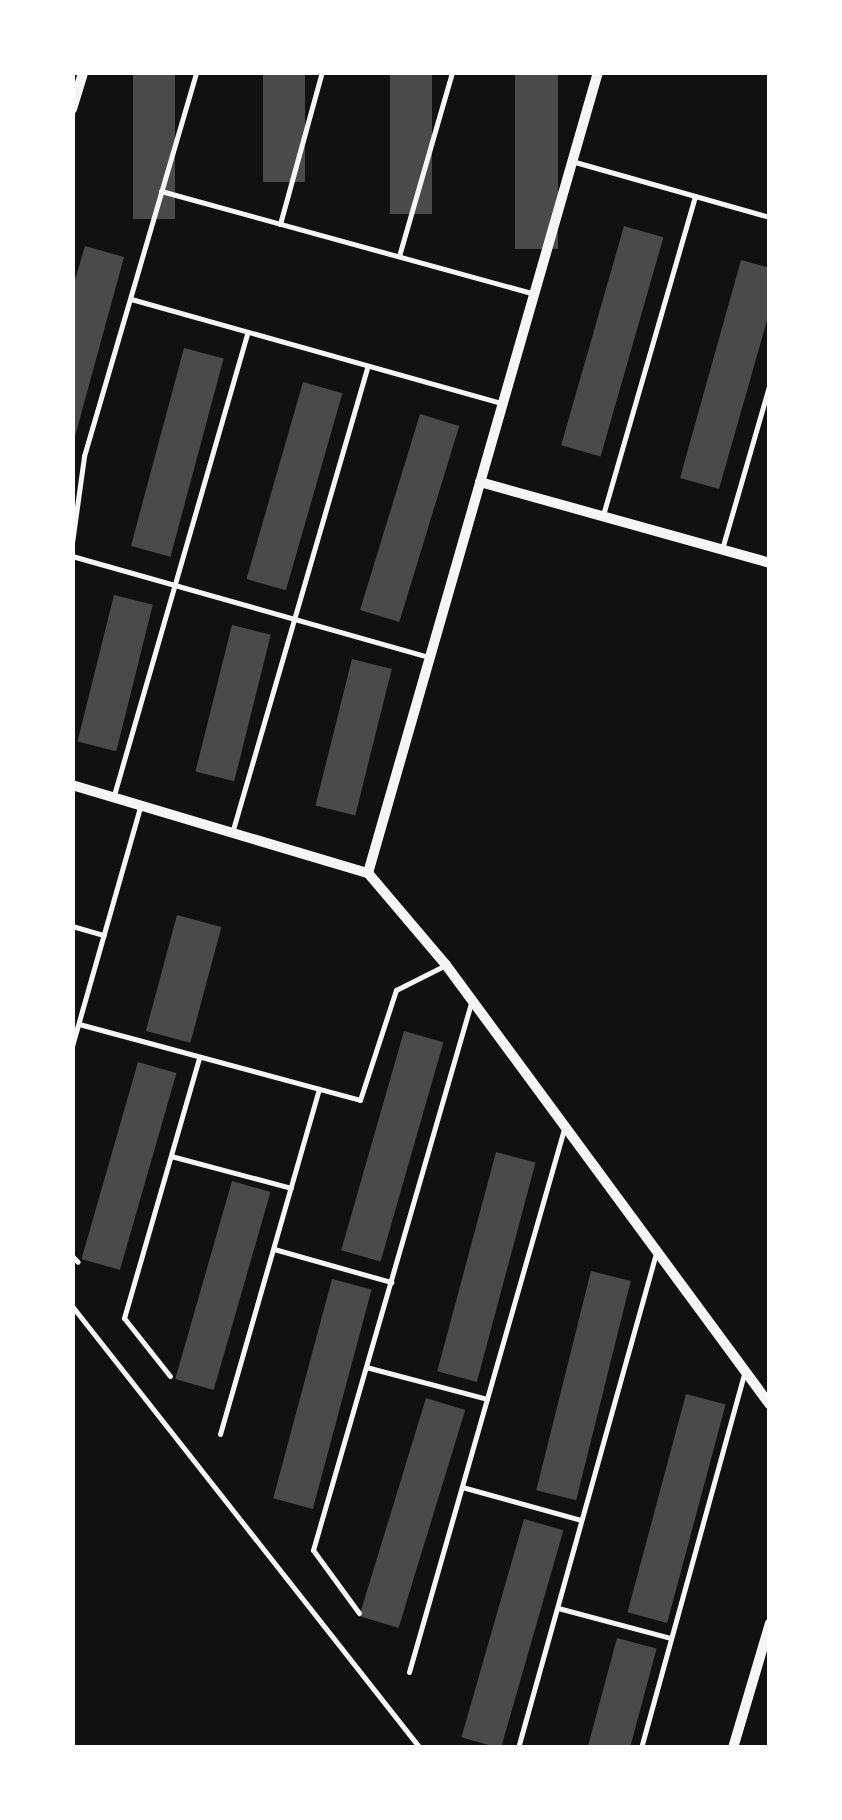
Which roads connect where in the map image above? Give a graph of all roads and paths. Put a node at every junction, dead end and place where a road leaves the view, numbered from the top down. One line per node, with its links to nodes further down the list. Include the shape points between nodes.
1 (83, 72): 6 (street)
2 (196, 72): 8 (lane)
3 (322, 72): 11 (lane)
4 (452, 72): 12 (lane)
5 (598, 72): 7 (street)
6 (72, 110)
7 (573, 162): 9 (lane); 13 (street)
8 (161, 191): 11 (lane); 14 (lane)
9 (695, 196): 10 (lane); 20 (lane)
10 (770, 217)
11 (280, 224): 12 (lane)
12 (398, 256): 13 (lane)
13 (534, 294): 18 (street)
14 (131, 300): 15 (lane); 21 (lane, via 84,456)
15 (248, 332): 16 (lane); 25 (lane)
16 (368, 366): 18 (lane); 26 (lane)
17 (770, 383): 22 (lane)
18 (503, 404): 19 (street)
19 (480, 482): 20 (street); 27 (street)
20 (602, 516): 22 (street)
21 (72, 543)
22 (722, 549): 24 (street)
23 (72, 556): 25 (lane)
24 (770, 563)
25 (176, 585): 26 (lane); 29 (lane)
26 (295, 619): 27 (lane); 31 (lane)
27 (430, 656): 32 (street)
28 (72, 785): 29 (street)
29 (114, 797): 30 (street)
30 (141, 805): 31 (street); 34 (lane)
31 (232, 833): 32 (street)
32 (368, 873): 35 (street)
33 (72, 926): 34 (lane)
34 (104, 935): 37 (lane)
35 (446, 965): 36 (street); 40 (lane, via 396,990 360,1100)
36 (472, 1000): 41 (street); 48 (lane)
37 (78, 1024): 38 (lane); 39 (lane)
38 (72, 1046)
39 (199, 1058): 40 (lane); 42 (lane)
40 (320, 1089): 43 (lane)
41 (564, 1126): 45 (street); 53 (lane)
42 (171, 1156): 43 (lane); 52 (lane, via 124,1318)
43 (291, 1188): 44 (lane)
44 (274, 1249): 48 (lane); 55 (lane)
45 (657, 1250): 51 (street); 57 (lane)
46 (72, 1256): 47 (lane)
47 (78, 1262)
48 (391, 1282): 50 (lane)
49 (72, 1306): 63 (lane)
50 (366, 1367): 53 (lane); 59 (lane, via 313,1550)
51 (744, 1371): 54 (street); 61 (lane)
52 (170, 1376)
53 (487, 1399): 56 (lane)
54 (770, 1405)
55 (220, 1434)
56 (462, 1487): 57 (lane); 62 (lane)
57 (582, 1520): 58 (lane)
58 (557, 1608): 61 (lane); 64 (lane)
59 (360, 1613)
60 (770, 1623): 66 (street)
61 (671, 1638): 65 (lane)
62 (409, 1672)
63 (420, 1748)
64 (518, 1748)
65 (640, 1748)
66 (734, 1748)

